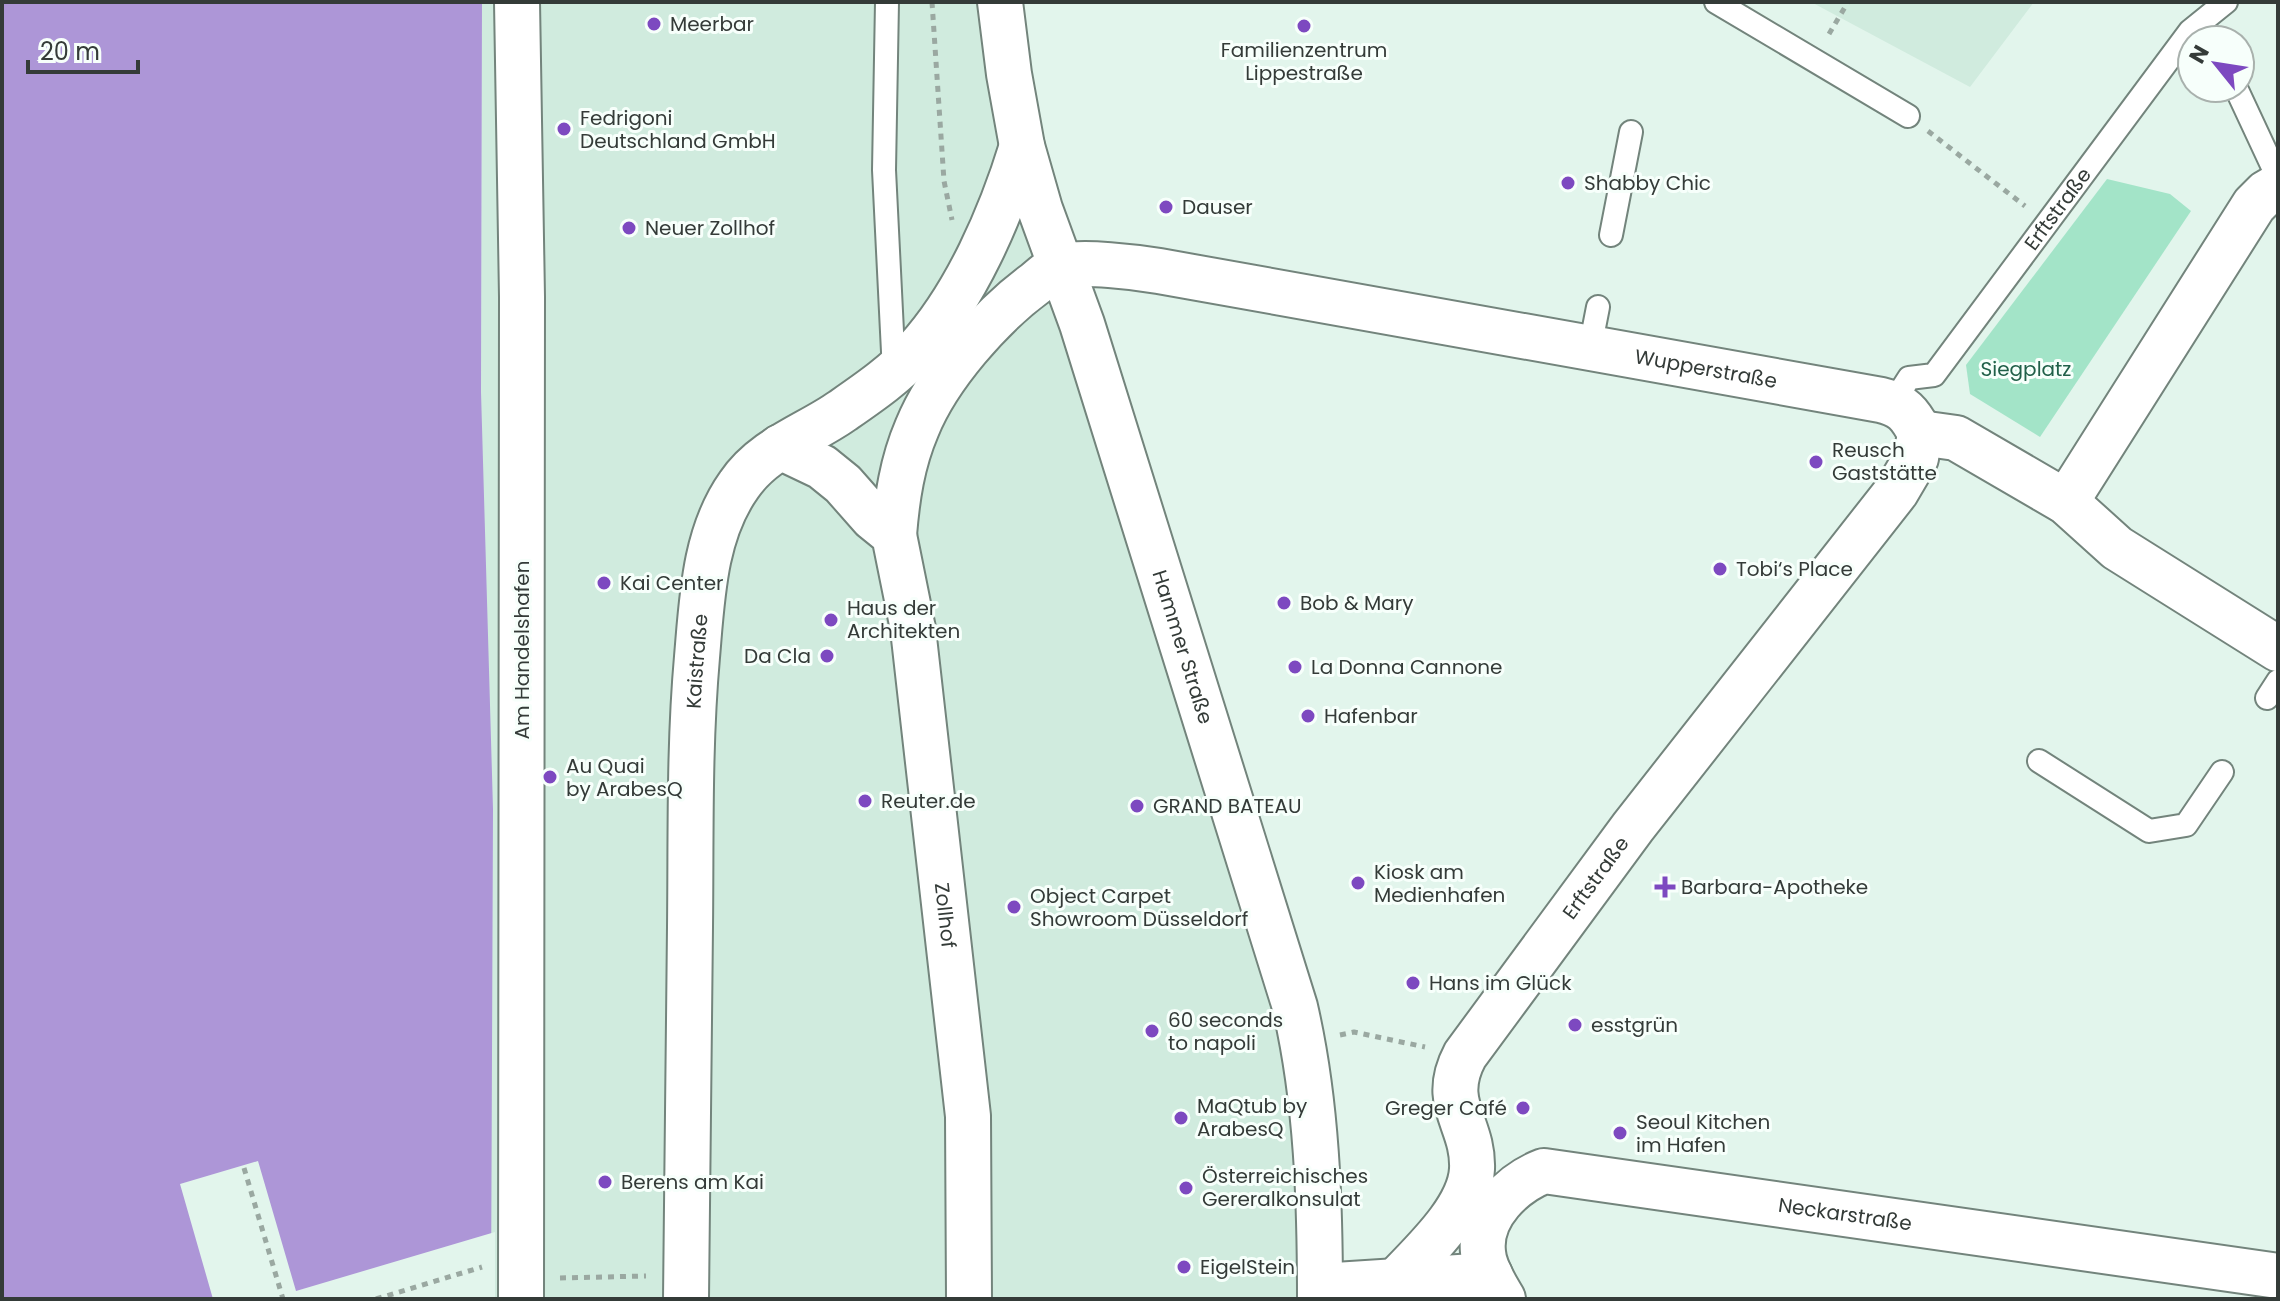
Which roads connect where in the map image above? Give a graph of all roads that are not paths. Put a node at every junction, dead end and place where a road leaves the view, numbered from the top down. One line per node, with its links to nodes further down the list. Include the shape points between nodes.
1 (517, 2): 25 (street, Am Handelshafen, via 522,297)
2 (887, 2): 16 (lane, via 884,170)
3 (1000, 2): 11 (street, Hammer Straße)
4 (1716, 2): 9 (lane)
5 (2224, 4): 6 (lane, Erftstraße)
6 (2206, 24)
7 (2176, 61): 17 (lane, Erftstraße, via 1934,375 1909,378)
8 (2243, 104): 12 (lane)
9 (1908, 116)
10 (1631, 132): 14 (lane)
11 (1022, 146): 15 (street, Hammer Straße); 16 (street, Kaistraße, via 998,212 957,295 917,351)
12 (2278, 178)
13 (2278, 186): 19 (street, via 2254,205)
14 (1611, 235)
15 (1060, 266): 17 (street, Wupperstraße, via 1126,266 1594,327); 20 (street, Zollhof, via 1009,303 930,403 903,468); 29 (street, Hammer Straße, via 1303,1043 1315,1143)
16 (894, 372): 18 (street, Kaistraße, via 836,415)
17 (1907, 418): 19 (street, Wupperstraße, via 1956,438); 26 (street, Erftstraße, via 1916,458 1896,492 1633,827 1465,1055 1453,1088 1471,1156 1470,1183 1447,1224)
18 (780, 447): 20 (street, via 822,467); 27 (street, Kaistraße, via 752,469 728,503 708,560 701,610 692,719)
19 (2066, 502): 21 (street, Wupperstraße, via 2117,548)
20 (894, 535): 30 (street, Zollhof, via 913,629 968,1116)
21 (2278, 649)
22 (2039, 761): 23 (lane, via 2149,831 2186,825)
23 (2222, 772)
24 (2278, 1276): 28 (street, Neckarstraße, via 1544,1171 1525,1178 1495,1208 1483,1252)
25 (521, 1278)
26 (1396, 1281): 28 (street); 29 (street)
27 (686, 1287)
28 (1496, 1287)
29 (1320, 1292)
30 (969, 1299)

